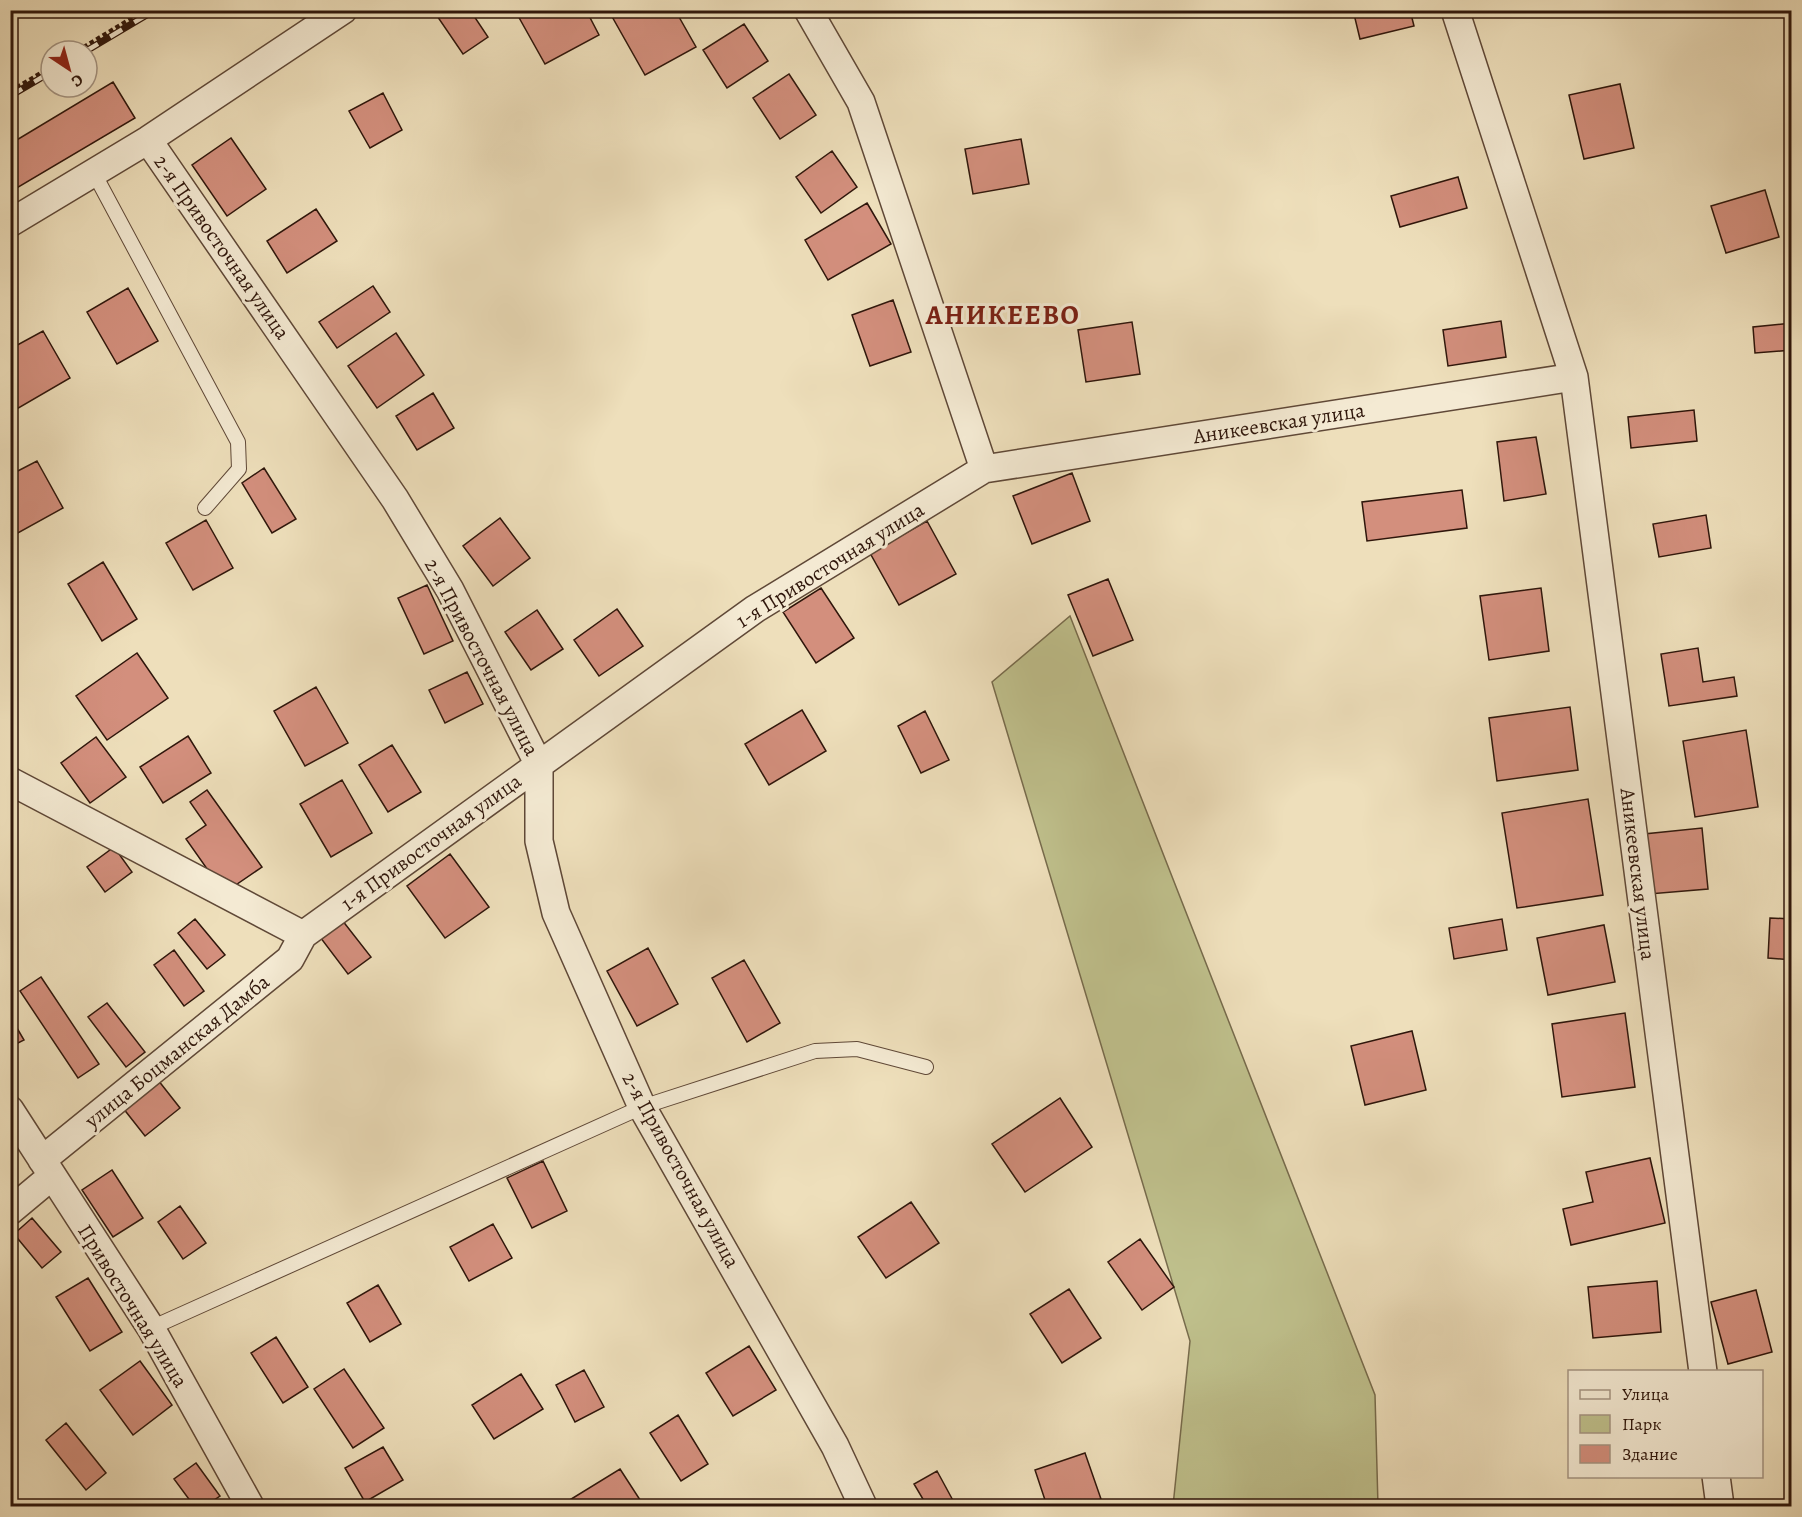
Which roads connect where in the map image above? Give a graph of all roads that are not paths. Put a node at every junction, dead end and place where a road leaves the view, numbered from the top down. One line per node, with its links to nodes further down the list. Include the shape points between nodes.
1 (344, 10): 4 (street)
2 (808, 10): 8 (street, via 861,102)
3 (1455, 10): 7 (street, Аникеевская улица)
4 (148, 140): 5 (street); 10 (street, 2-я Привосточная улица, via 395,499 450,590)
5 (94, 173): 6 (street); 9 (lane, via 238,442 239,469)
6 (10, 223)
7 (1574, 377): 8 (street, Аникеевская улица); 19 (street, Аникеевская улица)
8 (984, 469): 10 (street, 1-я Привосточная улица, via 755,609)
9 (205, 508)
10 (538, 765): 12 (street, 1-я Привосточная улица); 14 (street, 2-я Привосточная улица, via 539,841 556,913)
11 (10, 782): 12 (street)
12 (303, 934): 16 (street, улица Боцманская Дамба, via 290,959)
13 (927, 1068): 14 (lane, via 857,1049 815,1051)
14 (642, 1107): 18 (lane); 22 (street, 2-я Привосточная улица, via 835,1446)
15 (10, 1110): 16 (street, Привосточная улица)
16 (47, 1168): 17 (street); 18 (street, Привосточная улица)
17 (10, 1211)
18 (151, 1328): 21 (street, Привосточная улица)
19 (1703, 1370)
20 (1716, 1478): 23 (street)
21 (250, 1506)
22 (863, 1506)
23 (1720, 1506)

